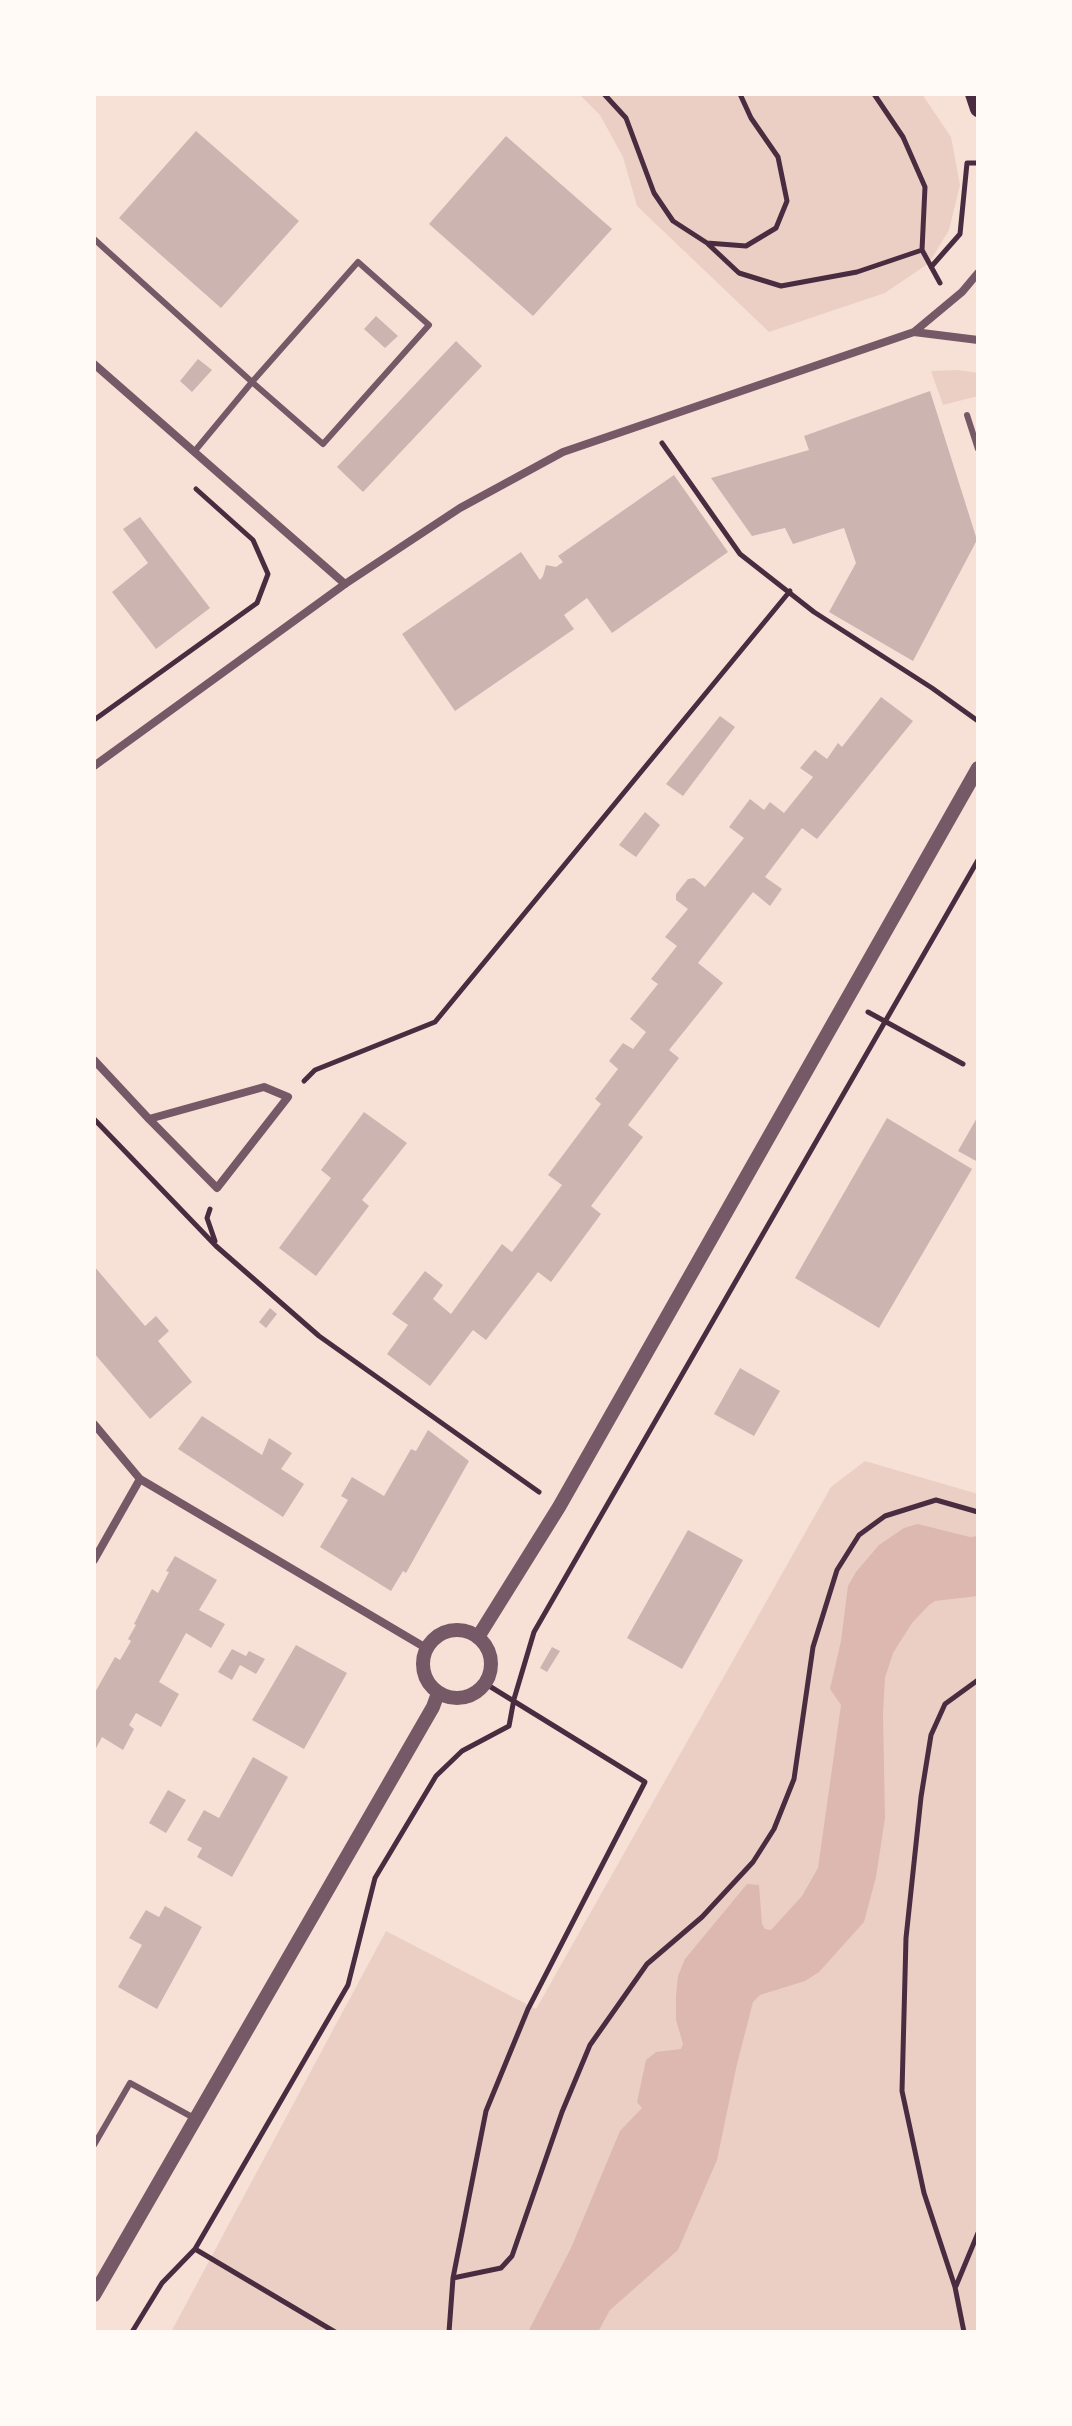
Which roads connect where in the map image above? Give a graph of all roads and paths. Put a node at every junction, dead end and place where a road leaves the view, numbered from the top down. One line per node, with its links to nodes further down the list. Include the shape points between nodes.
1 (604, 94): 8 (path, via 626,118 654,193 673,221)
2 (740, 94): 8 (path, via 778,157 787,201 776,228 746,246)
3 (874, 94): 9 (path, via 903,137 925,187)
4 (975, 95): 5 (main road)
5 (978, 109)
6 (978, 163): 10 (path, via 967,163 960,234)
7 (94, 239): 16 (lane)
8 (707, 243): 9 (path, via 739,273 781,286 857,272)
9 (922, 250): 10 (path)
10 (931, 267): 12 (path)
11 (978, 273): 12 (street)
12 (951, 302): 13 (street)
13 (914, 332): 14 (street); 18 (street)
14 (978, 340)
15 (94, 364): 20 (street)
16 (252, 382): 16 (lane, via 323,444 429,325 358,262); 20 (lane)
17 (967, 415): 19 (lane)
18 (648, 422): 22 (street, via 563,452 460,508); 23 (path, via 740,554)
19 (978, 449)
20 (194, 452): 22 (street)
21 (194, 488): 24 (path, via 253,540 268,574 257,603)
22 (345, 584): 26 (street)
23 (790, 591): 25 (path); 33 (path, via 435,1022 315,1070)
24 (94, 720)
25 (978, 721)
26 (94, 766)
27 (978, 768): 29 (street)
28 (978, 860): 30 (path)
29 (846, 1000): 30 (path); 40 (street)
30 (886, 1021): 32 (path); 48 (path, via 534,1632)
31 (94, 1060): 35 (street)
32 (963, 1064)
33 (288, 1097): 35 (street, via 264,1087); 35 (street, via 217,1188)
34 (94, 1119): 37 (path)
35 (149, 1119)
36 (207, 1218): 37 (path)
37 (216, 1246): 40 (path, via 319,1336)
38 (94, 1424): 39 (street)
39 (140, 1479): 42 (street); 44 (street)
40 (559, 1507): 43 (street)
41 (978, 1512): 53 (path, via 936,1500 885,1516 859,1535 837,1570 813,1647 794,1779 774,1829 753,1862 702,1917 647,1964 590,2045 512,2256 501,2268)
42 (94, 1560)
43 (478, 1637): 44 (street, via 467,1631 444,1632); 46 (street, via 490,1653)
44 (426, 1648): 47 (street, via 425,1677)
45 (978, 1680): 54 (path, via 945,1704 931,1735 906,1938 902,2091 924,2193)
46 (486, 1684): 47 (street, via 459,1699); 48 (path)
47 (438, 1693): 49 (street)
48 (514, 1699): 52 (path, via 509,1726 462,1751 436,1776 375,1878 348,1985); 53 (path, via 645,1782 528,2009 486,2111)
49 (196, 2120): 50 (lane, via 130,2083); 55 (street)
50 (94, 2145)
51 (978, 2233): 54 (path)
52 (195, 2249): 56 (path, via 162,2283); 57 (path)
53 (453, 2278): 58 (path)
54 (955, 2287): 59 (path)
55 (94, 2295)
56 (132, 2332)
57 (335, 2332)
58 (449, 2332)
59 (964, 2332)

